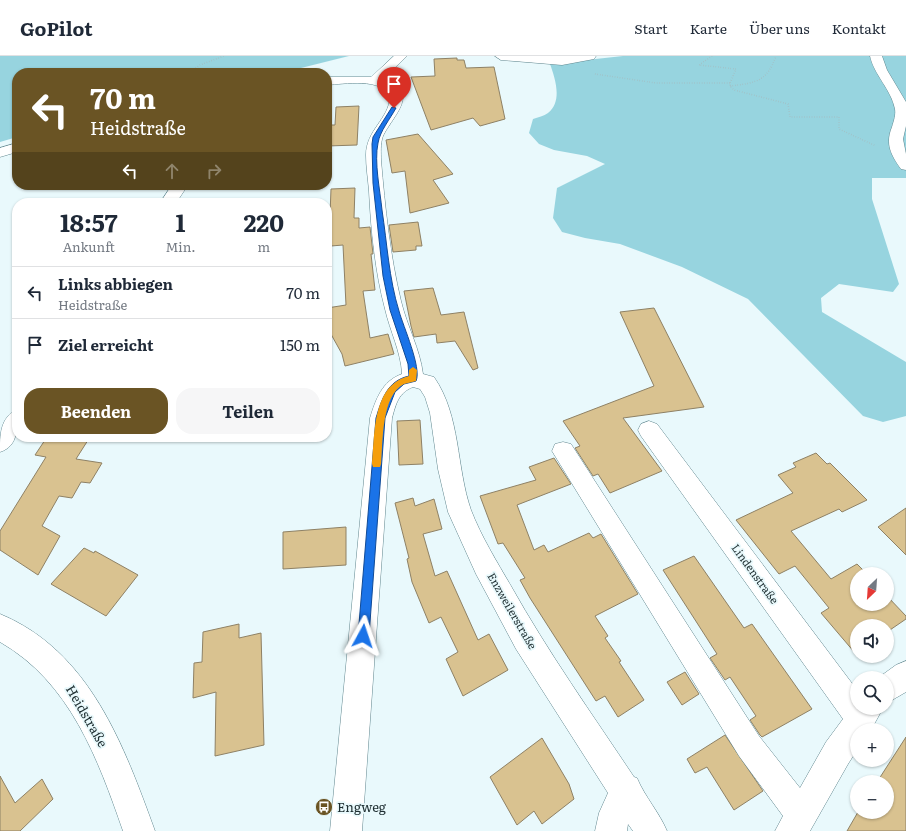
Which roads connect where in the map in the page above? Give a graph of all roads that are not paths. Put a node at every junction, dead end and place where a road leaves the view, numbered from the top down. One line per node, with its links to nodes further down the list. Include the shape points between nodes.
1 (401, 56): 6 (street)
2 (501, 56): 3 (street, via 562,61)
3 (590, 56)
4 (876, 56): 9 (street, via 879,68 898,95 901,104 903,113 895,138)
5 (332, 81): 6 (street)
6 (374, 81): 10 (street, via 388,86 396,95 394,108 374,144 376,183 387,276 394,310 412,364)
7 (12, 149): 8 (street)
8 (0, 152)
9 (902, 161)
10 (413, 379): 20 (street, Enzweilerstraße, via 427,383 435,394 460,512 485,565 530,645); 23 (street, via 401,382 392,389 380,418)
11 (12, 426): 13 (street)
12 (649, 430): 18 (street, Lindenstraße)
13 (0, 443)
14 (562, 450): 21 (street)
15 (0, 627): 22 (street, Heidstraße, via 48,659 68,681 96,726 124,789)
16 (906, 675): 17 (street)
17 (894, 684)
18 (850, 693)
19 (864, 715): 21 (street, Lindenstraße, via 837,753)
20 (626, 789): 24 (street, via 615,813); 25 (street, Enzweilerstraße)
21 (797, 824)
22 (139, 831)
23 (346, 831)
24 (612, 831)
25 (651, 831)

